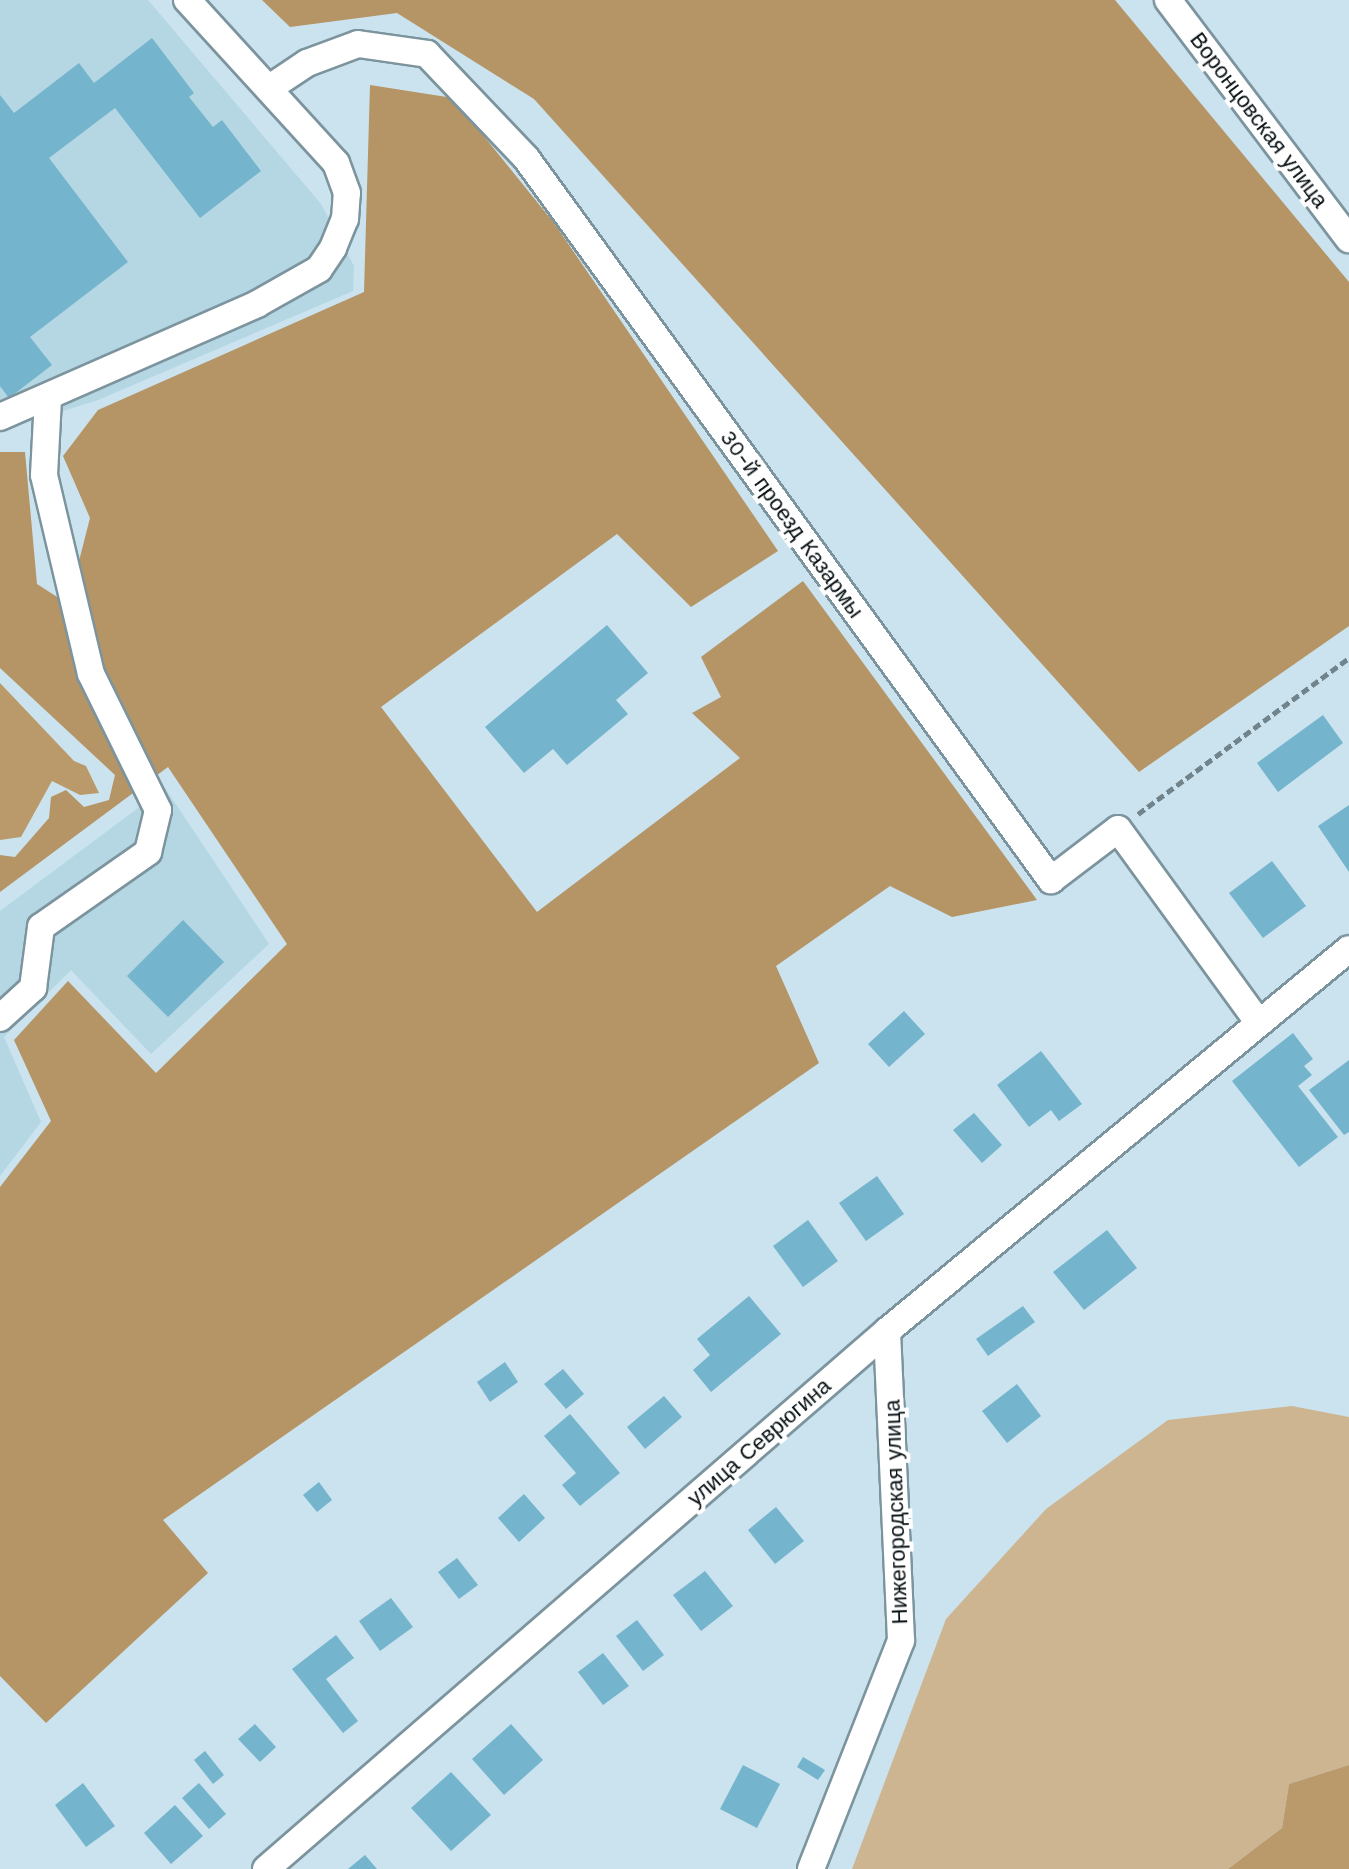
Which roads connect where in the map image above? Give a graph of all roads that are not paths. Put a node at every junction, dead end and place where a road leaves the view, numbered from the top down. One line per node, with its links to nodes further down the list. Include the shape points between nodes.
1 (187, 0): 3 (street)
2 (1168, 0): 4 (street, Воронцовская улица)
3 (271, 87): 5 (street, via 336,163 347,193 345,219 319,269 257,304); 9 (street, 30-й проезд Казармы, via 307,63 358,44 427,54 526,158 1051,880 1118,829)
4 (1349, 239)
5 (48, 399): 6 (street); 8 (street, via 44,475 91,674 158,810 148,852 41,927 33,988)
6 (0, 417)
7 (1349, 949): 9 (street, улица Севрюгина)
8 (0, 1018)
9 (1258, 1022): 10 (street, улица Севрюгина)
10 (887, 1331): 11 (street, улица Севрюгина); 12 (street, Нижегородская улица, via 901,1640)
11 (266, 1869)
12 (811, 1869)

